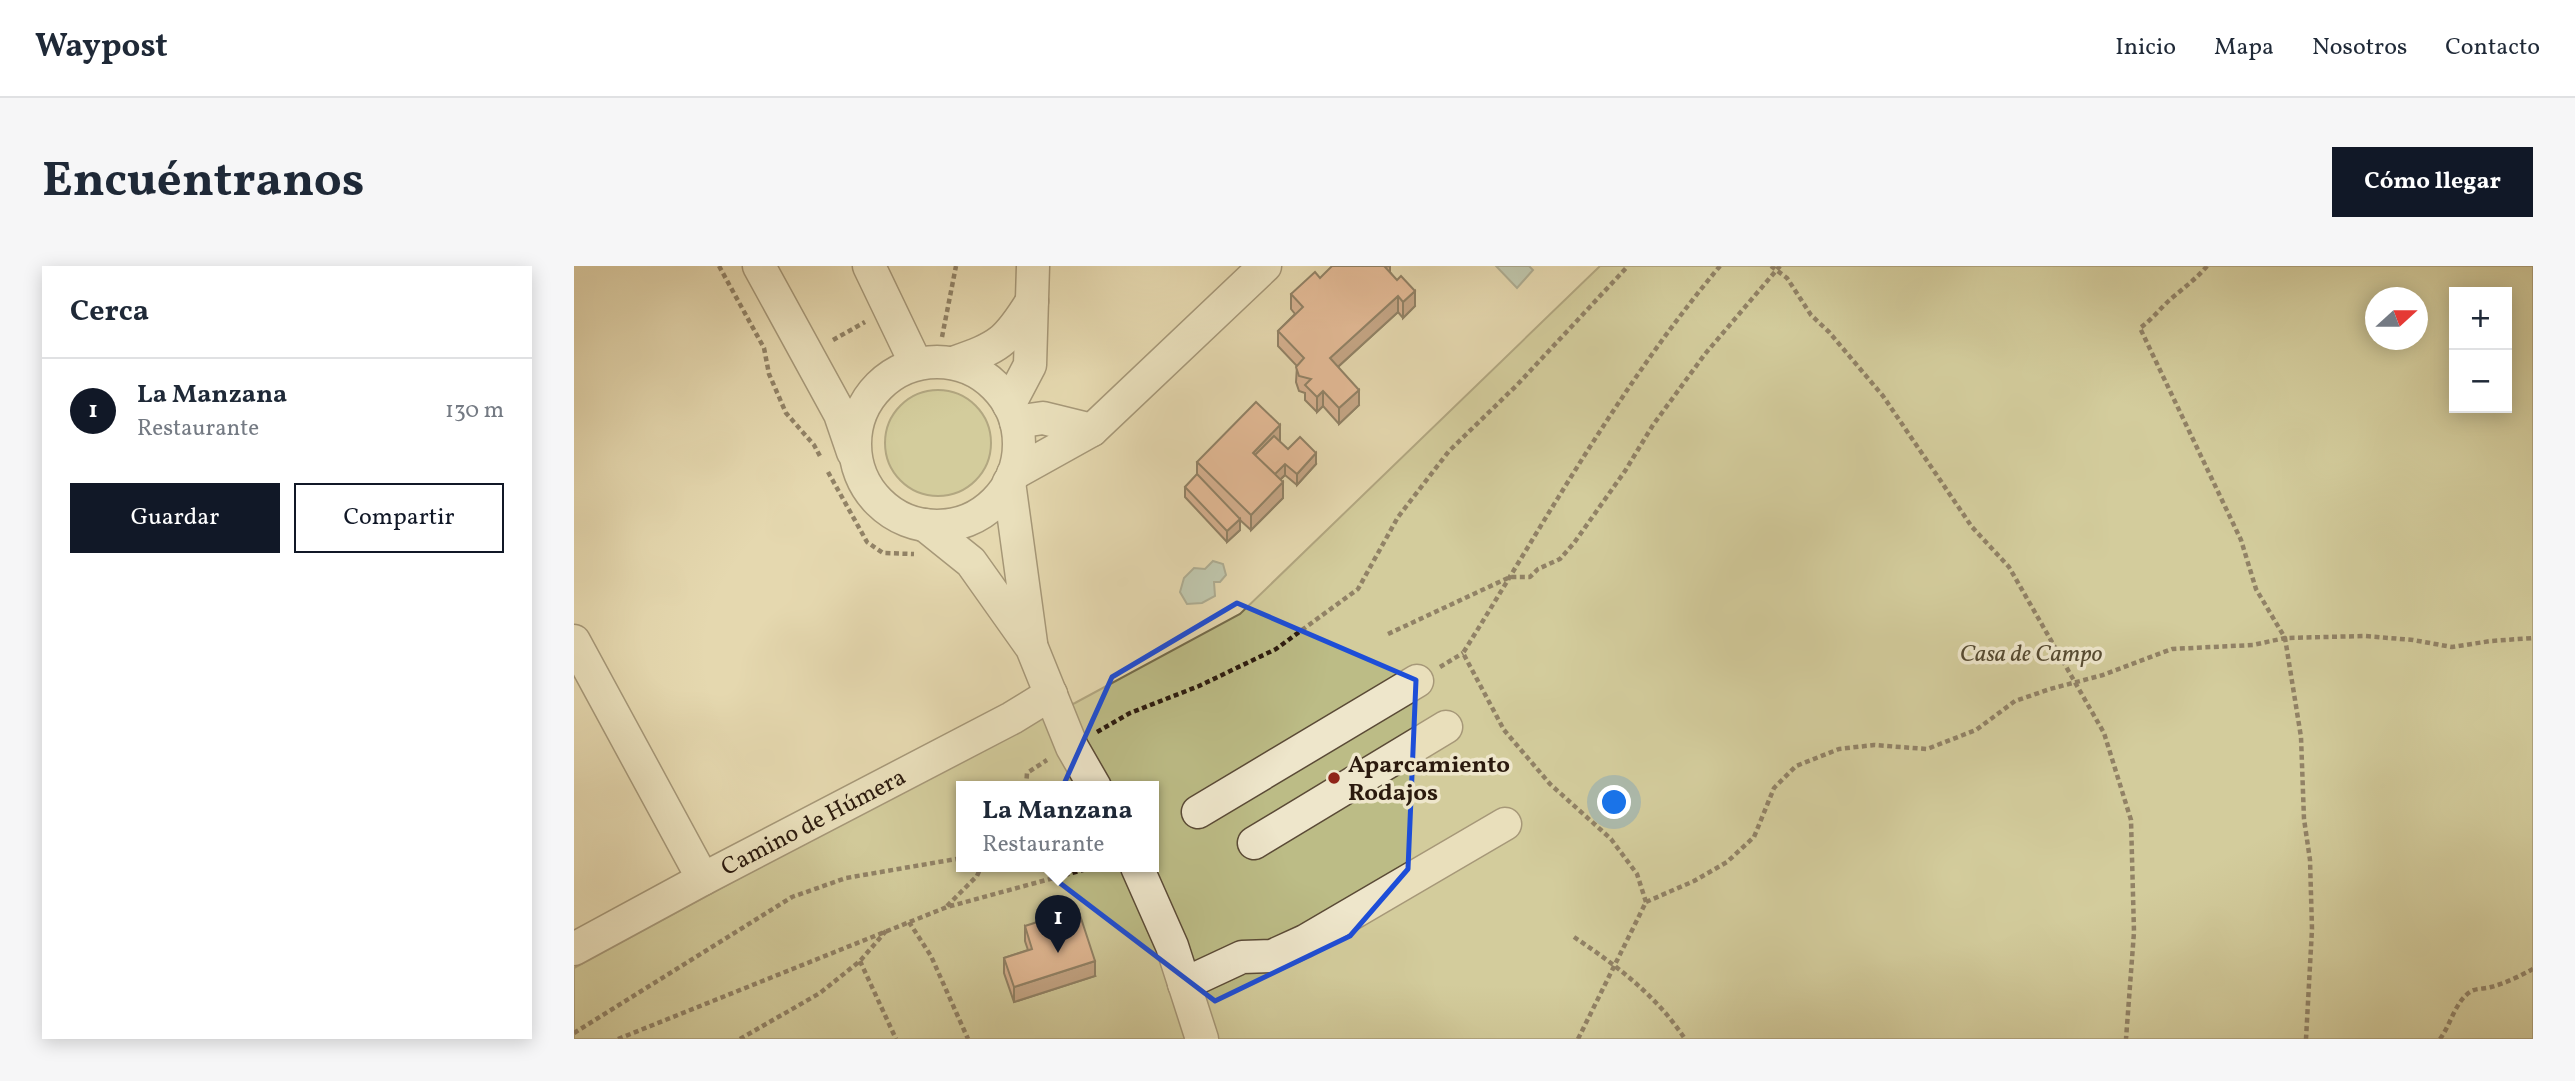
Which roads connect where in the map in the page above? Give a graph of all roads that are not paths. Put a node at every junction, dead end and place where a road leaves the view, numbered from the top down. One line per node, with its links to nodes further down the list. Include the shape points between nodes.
1 (759, 266): 9 (street, via 840,414)
2 (869, 266): 6 (street)
3 (1033, 266): 5 (street)
4 (1265, 266): 8 (street)
5 (1032, 301): 6 (street, via 1017,325 989,351); 7 (street, via 1030,365)
6 (934, 363): 7 (street, via 975,371 995,386); 9 (street, via 891,375 871,394 858,419 855,447)
7 (1012, 414): 8 (street); 10 (street, via 1018,448)
8 (1092, 430): 10 (street)
9 (860, 474): 11 (street, via 885,509)
10 (1011, 478): 11 (street, via 994,502 973,517); 13 (street)
11 (924, 540): 13 (street, via 971,562)
12 (574, 640): 22 (street)
13 (1032, 648): 15 (street)
14 (1417, 681): 18 (street)
15 (1051, 694): 17 (street); 22 (street, Camino de Húmera)
16 (1446, 727): 20 (street)
17 (1092, 781)
18 (1198, 811)
19 (1505, 824): 24 (street, via 1305,941 1272,956 1242,957)
20 (1254, 844)
21 (1140, 872): 24 (street)
22 (703, 878): 23 (street, Camino de Húmera)
23 (574, 949)
24 (1184, 984): 25 (street)
25 (1202, 1039)

